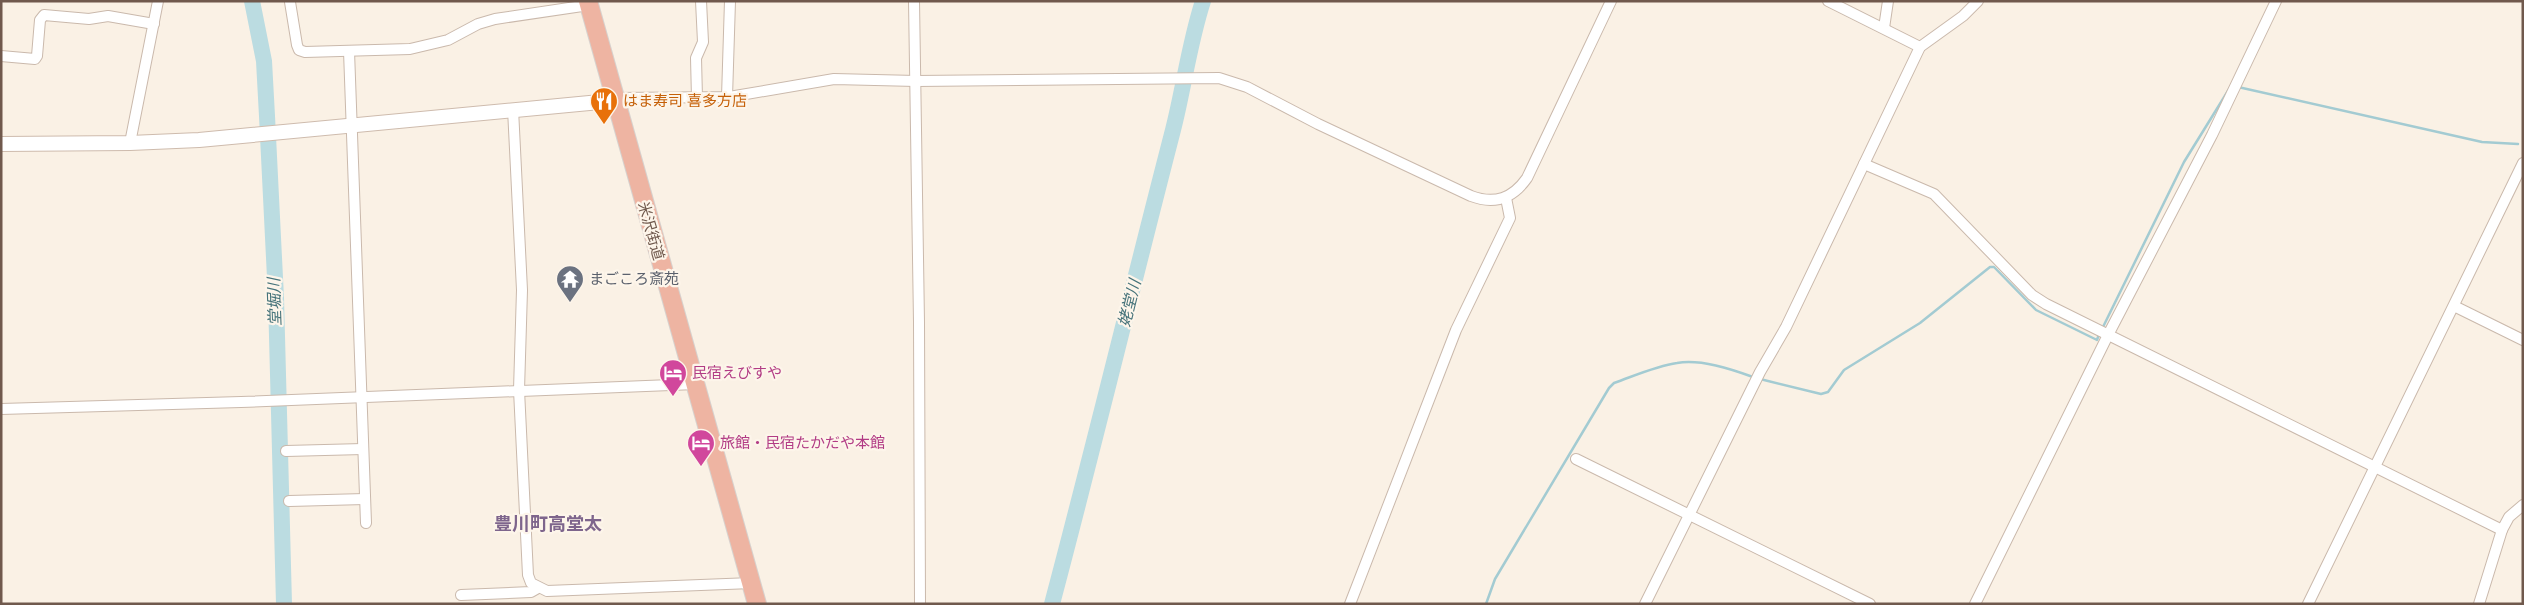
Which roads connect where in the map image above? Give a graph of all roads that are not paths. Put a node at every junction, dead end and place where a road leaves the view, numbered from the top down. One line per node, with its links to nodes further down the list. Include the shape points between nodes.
1 (158, 1): 12 (street)
2 (702, 1): 20 (street, via 702,42 696,58)
3 (730, 1): 18 (street)
4 (914, 1): 17 (street)
5 (1611, 1): 27 (street, via 1527,178)
6 (1828, 1): 13 (street)
7 (1888, 1): 13 (street)
8 (1978, 1): 14 (street)
9 (2276, 1): 29 (street, via 2212,135)
10 (290, 2): 15 (street, via 299,50)
11 (588, 3): 15 (street, via 495,19 448,40 410,49); 19 (highway, 米沢街道)
12 (154, 24): 16 (street, via 108,16 89,19 44,15 40,20 35,59); 23 (street)
13 (1884, 28): 14 (street)
14 (1920, 47): 26 (street)
15 (349, 52): 22 (street)
16 (1, 56)
17 (916, 81): 18 (street, via 834,79); 27 (street, via 1206,78 1234,81 1471,196 1495,201); 50 (street)
18 (727, 97): 20 (street)
19 (614, 98): 20 (street); 21 (street); 31 (highway, 米沢街道)
20 (697, 98)
21 (513, 109): 22 (street); 32 (street, via 522,290)
22 (352, 126): 23 (street); 33 (street)
23 (130, 143): 24 (street)
24 (1, 144)
25 (2523, 163): 28 (street)
26 (1864, 164): 29 (street, via 1934,194 2032,295); 42 (street, via 1786,327 1760,372)
27 (1506, 198): 51 (street, via 1510,218 1456,330)
28 (2454, 306): 30 (street); 38 (street)
29 (2108, 334): 38 (street); 54 (street)
30 (2523, 340)
31 (696, 384): 32 (street); 45 (highway, 米沢街道)
32 (519, 390): 33 (street); 46 (street, via 528,575)
33 (361, 397): 34 (street); 35 (street)
34 (1, 409)
35 (363, 449): 36 (street); 39 (street)
36 (286, 451)
37 (1576, 458): 42 (street)
38 (2376, 466): 44 (street); 55 (street)
39 (365, 499): 40 (street); 43 (street)
40 (290, 502)
41 (2523, 505): 44 (street)
42 (1689, 516): 52 (street); 53 (street)
43 (366, 523)
44 (2502, 530): 56 (street)
45 (752, 584): 46 (street); 49 (highway, 米沢街道)
46 (534, 590): 47 (street); 48 (street)
47 (461, 595)
48 (532, 604)
49 (757, 604)
50 (920, 604)
51 (1350, 604)
52 (1645, 604)
53 (1870, 604)
54 (1974, 604)
55 (2308, 604)
56 (2479, 604)

